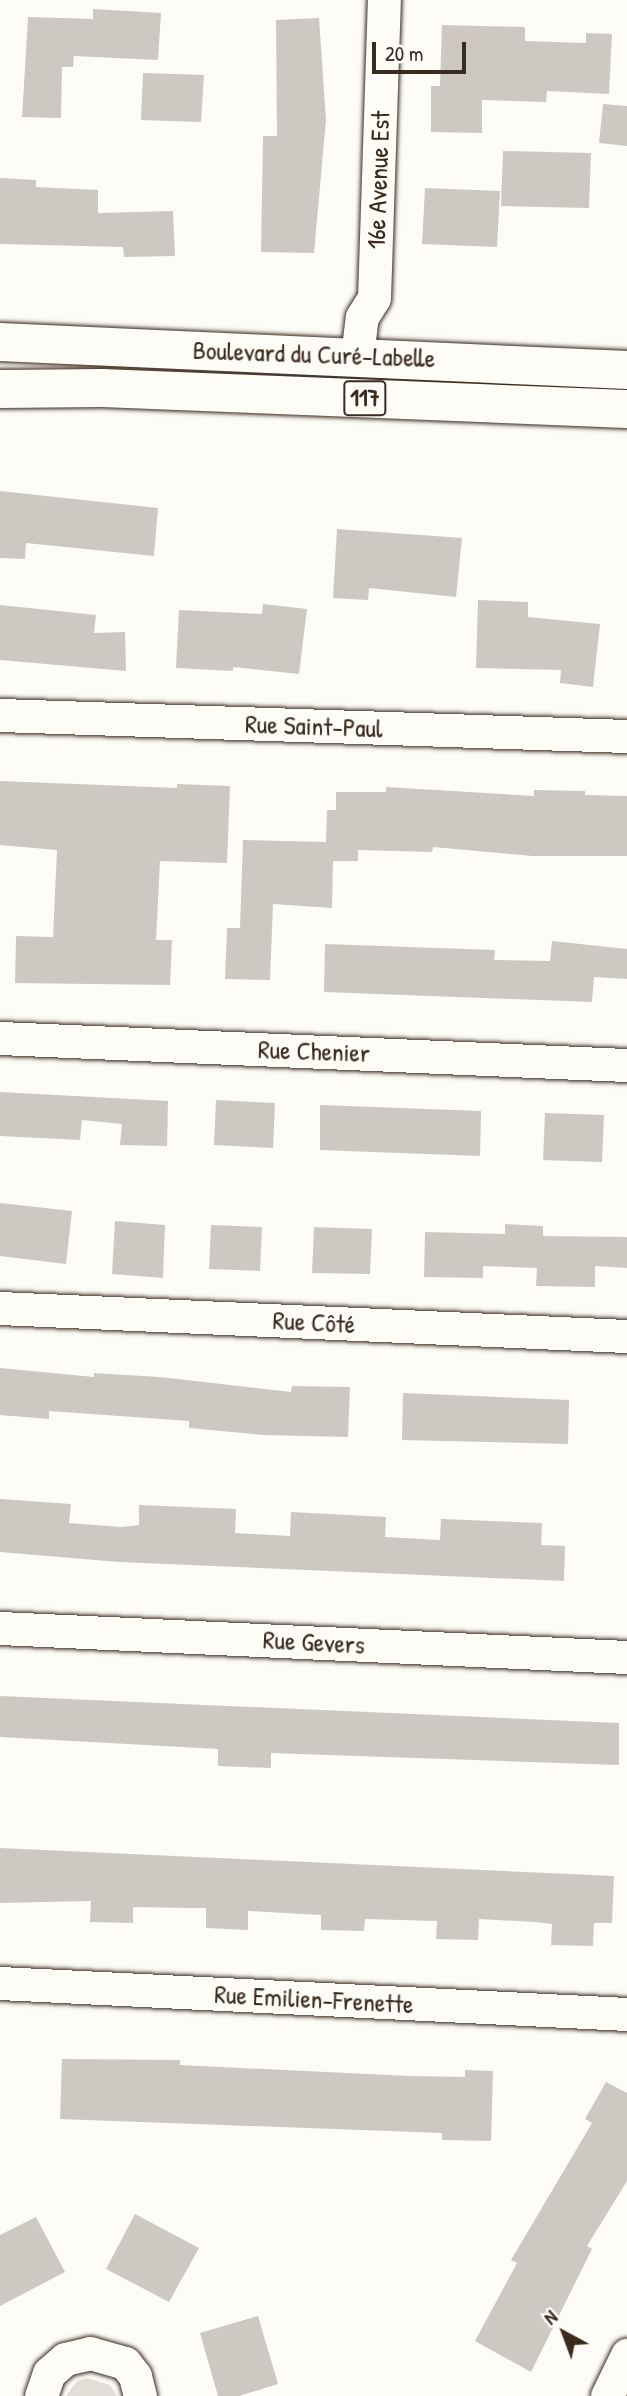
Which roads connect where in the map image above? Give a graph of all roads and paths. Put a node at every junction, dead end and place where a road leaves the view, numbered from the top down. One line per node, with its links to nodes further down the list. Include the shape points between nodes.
1 (384, 0): 3 (street, 16e Avenue Est, via 374,298 362,317)
2 (0, 342): 3 (main road, Boulevard du Curé-Labelle / 117)
3 (356, 356): 4 (main road, Boulevard du Curé-Labelle / 117)
4 (627, 370)
5 (0, 389): 6 (main road, Boulevard du Curé-Labelle / 117, via 102,388)
6 (627, 409)
7 (0, 715): 8 (street, Rue Saint-Paul)
8 (627, 736)
9 (0, 1038): 10 (street, Rue Chenier)
10 (627, 1065)
11 (0, 1308): 12 (street, Rue Côté)
12 (627, 1336)
13 (0, 1628): 14 (street, Rue Gevers)
14 (627, 1657)
15 (0, 1983): 16 (street, Rue Emilien-Frenette)
16 (627, 2014)
17 (627, 2355): 20 (street)
18 (41, 2396): 19 (street, via 49,2373 65,2359 90,2353 125,2363 135,2376)
19 (140, 2396)
20 (607, 2396)

